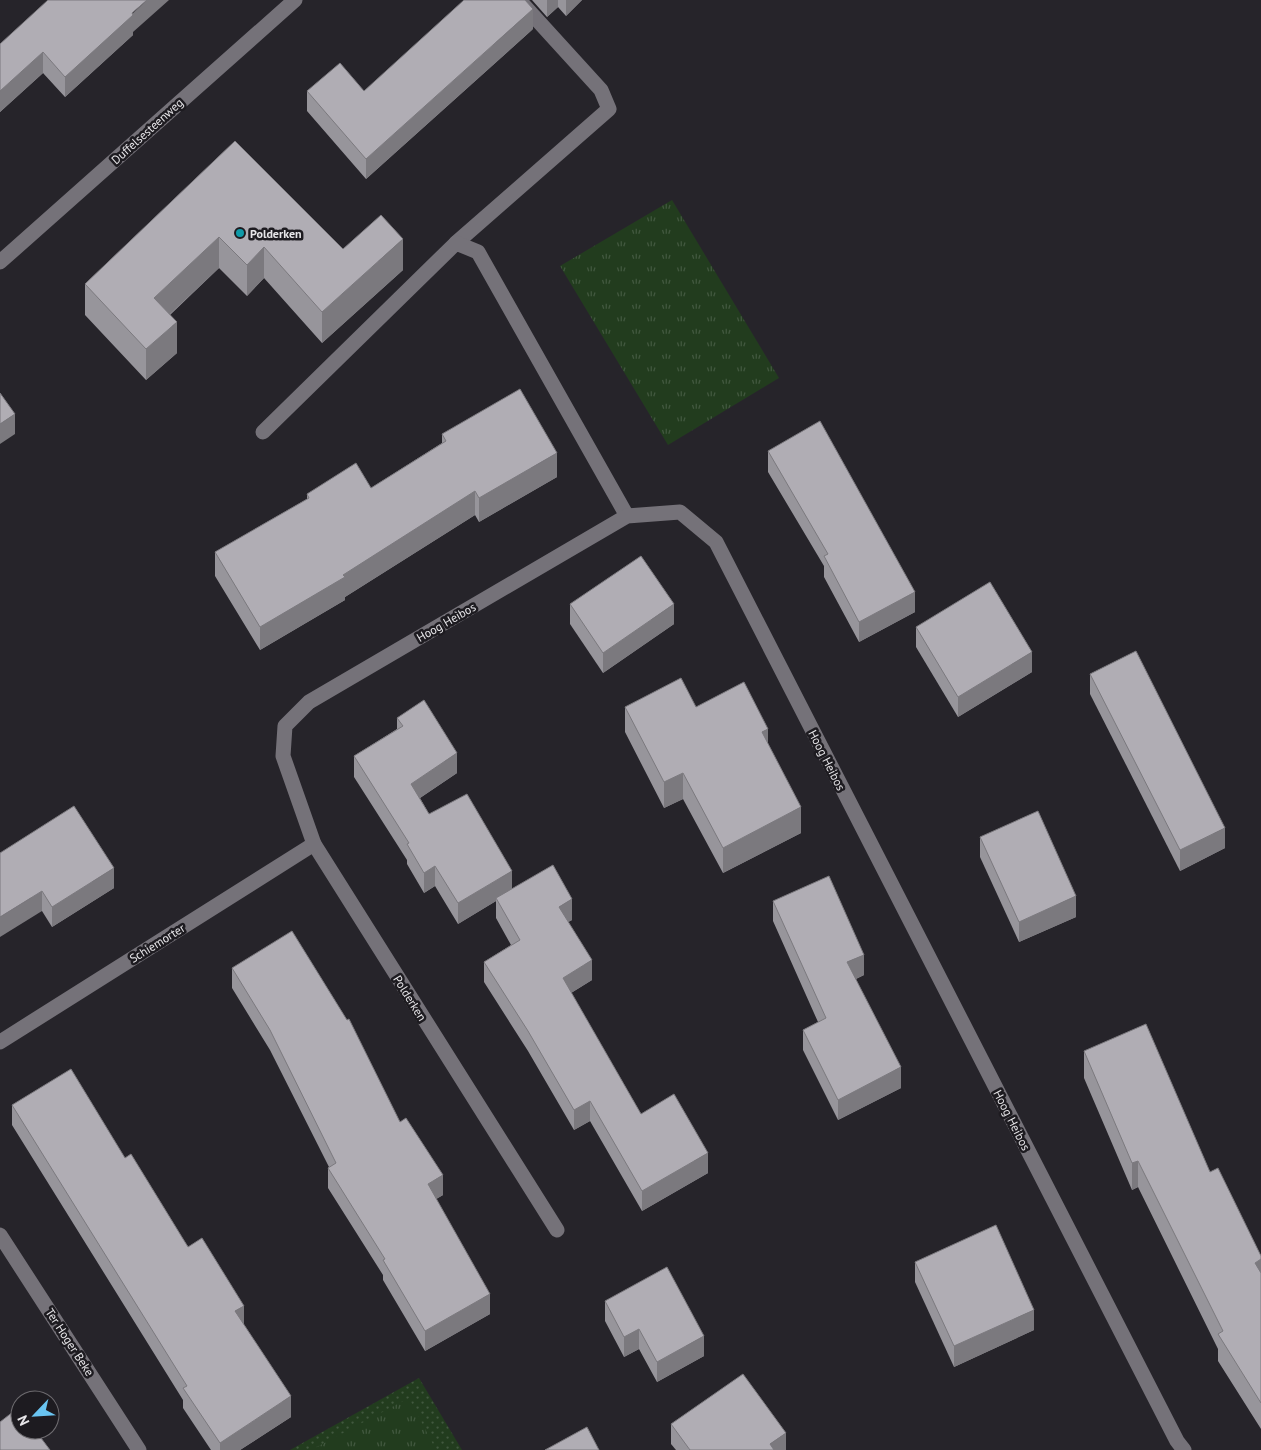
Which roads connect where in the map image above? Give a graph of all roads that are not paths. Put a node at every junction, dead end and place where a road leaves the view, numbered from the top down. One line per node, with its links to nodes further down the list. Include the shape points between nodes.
1 (294, 0): 4 (street, Duffelsesteenweg)
2 (519, 0): 3 (street, via 601,90 609,109)
3 (456, 244): 5 (street); 6 (street, via 478,252)
4 (0, 262)
5 (263, 432)
6 (628, 516): 7 (street, Hoog Heibos, via 309,702 285,726); 13 (street, Hoog Heibos, via 680,512 716,542)
7 (283, 756): 8 (street, Polderken)
8 (314, 844): 9 (street, Schiemorter); 10 (street, Polderken)
9 (0, 1042)
10 (557, 1230)
11 (0, 1235): 12 (street, Ter Hoger Beke)
12 (140, 1450)
13 (1184, 1450)

